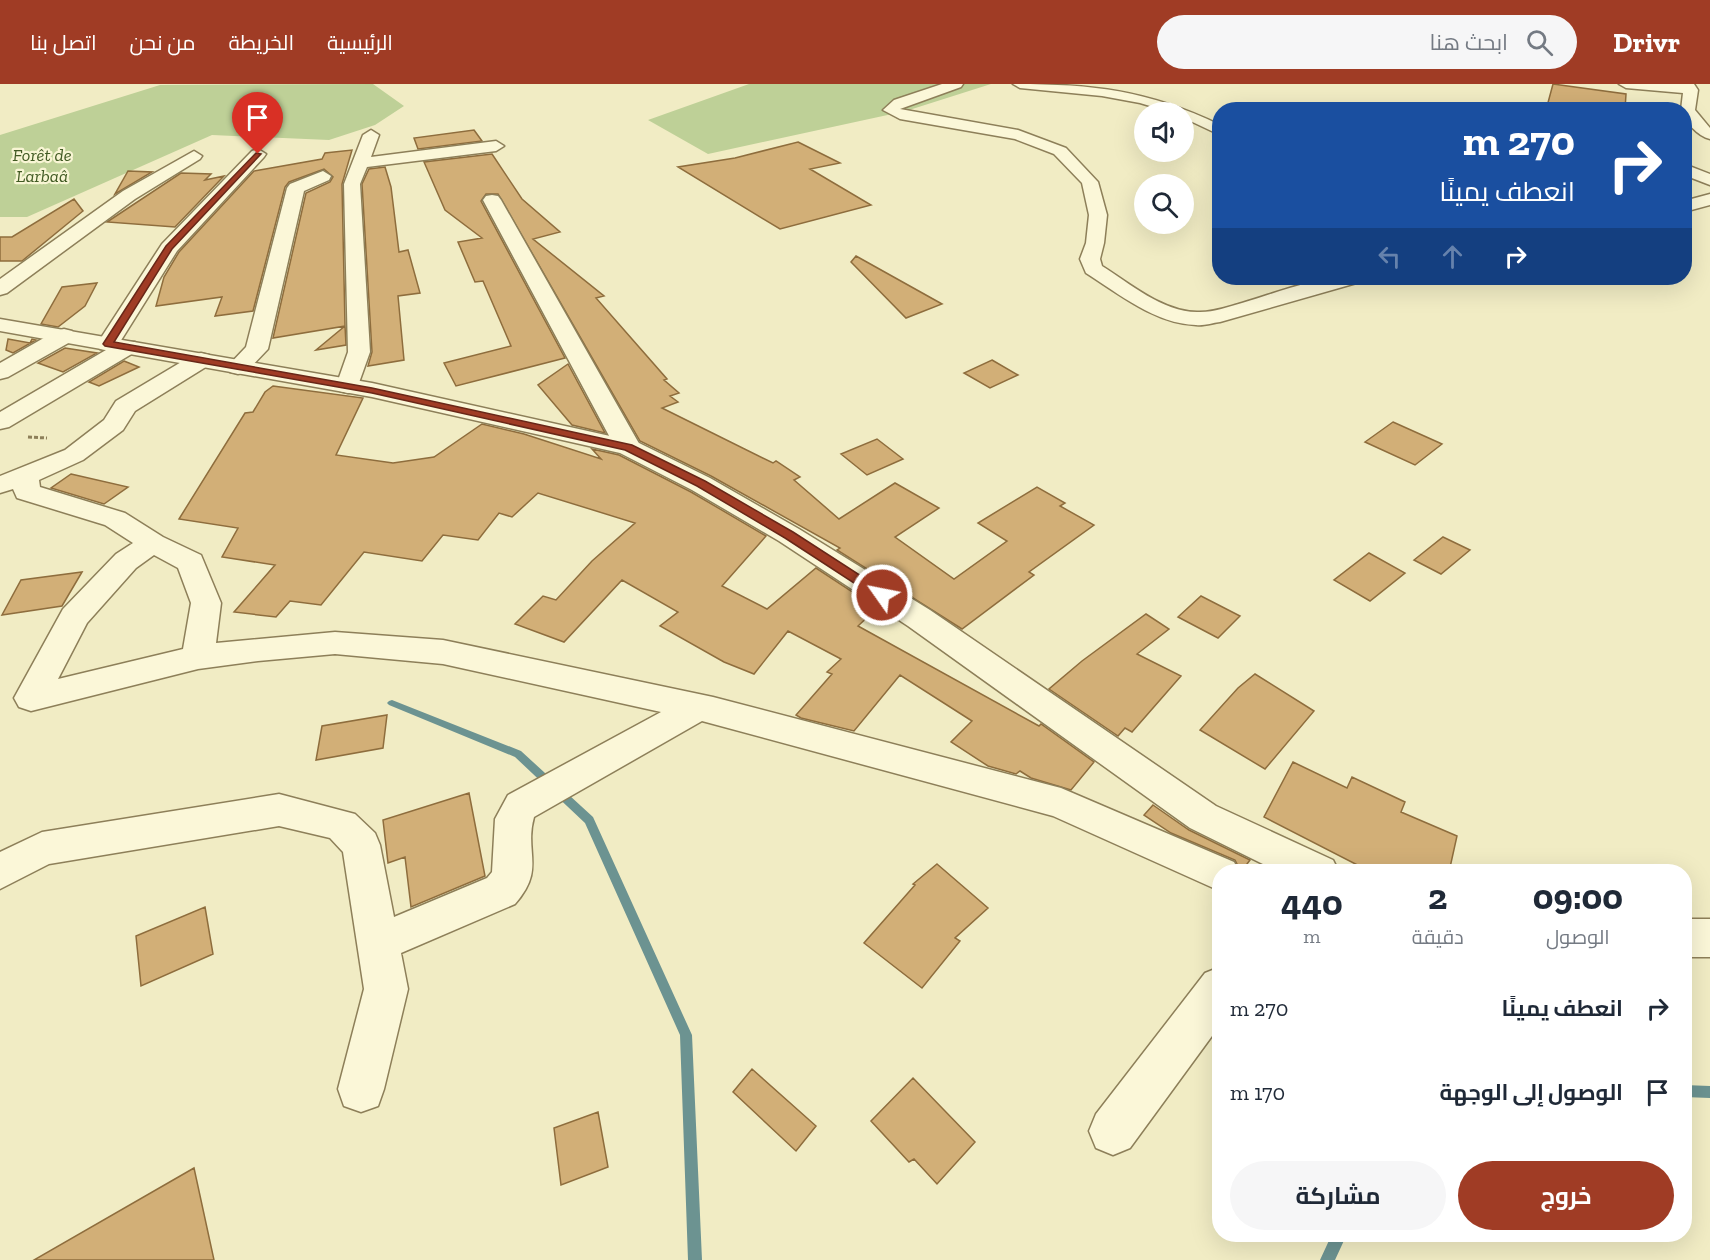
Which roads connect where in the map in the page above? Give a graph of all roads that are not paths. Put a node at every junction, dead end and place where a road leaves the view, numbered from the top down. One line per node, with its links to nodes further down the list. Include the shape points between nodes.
1 (956, 84): 23 (street, via 899,103 890,110 915,118 1018,135 1060,151 1090,182 1098,214 1090,259 1093,269 1146,302 1169,313 1196,319 1220,316)
2 (1020, 84): 5 (street, via 1112,92)
3 (1626, 84): 4 (street)
4 (1689, 87): 6 (street)
5 (1153, 102)
6 (1688, 102)
7 (1692, 115): 11 (street)
8 (1194, 118): 9 (street)
9 (1212, 127)
10 (1692, 131): 11 (street)
11 (1707, 132)
12 (371, 135): 16 (street)
13 (496, 146): 16 (street)
14 (258, 154): 27 (street, via 169,248)
15 (194, 156): 24 (street, via 129,195)
16 (360, 163): 31 (street, via 352,184 359,352)
17 (1692, 172): 19 (street)
18 (323, 176): 29 (street, via 296,188 257,349)
19 (1710, 180)
20 (1710, 199): 22 (street)
21 (492, 200): 33 (street)
22 (1692, 205)
23 (1328, 285)
24 (0, 289)
25 (0, 325): 26 (street)
26 (64, 336): 27 (street); 30 (street)
27 (118, 346): 28 (street); 32 (street)
28 (201, 360): 29 (street); 34 (street, via 125,405 114,425 74,455)
29 (238, 367): 31 (street)
30 (0, 372)
31 (348, 386): 33 (street)
32 (0, 422)
33 (628, 447): 38 (street, via 789,535 899,606 1203,817)
34 (12, 480): 35 (street, via 27,492 115,519)
35 (153, 543): 36 (street, via 191,562 206,603); 36 (street, via 126,561 74,617 31,698)
36 (198, 657): 37 (street, via 335,643 443,652)
37 (698, 706): 39 (street, via 1061,803); 43 (street, via 521,806 514,819 512,879 501,891)
38 (1302, 864)
39 (1212, 870)
40 (0, 872): 43 (street, via 42,849 279,810 342,825 361,845)
41 (1692, 938): 42 (street)
42 (1710, 938)
43 (378, 943): 45 (street, via 386,989)
44 (1212, 999): 46 (street)
45 (361, 1089)
46 (1113, 1131)

